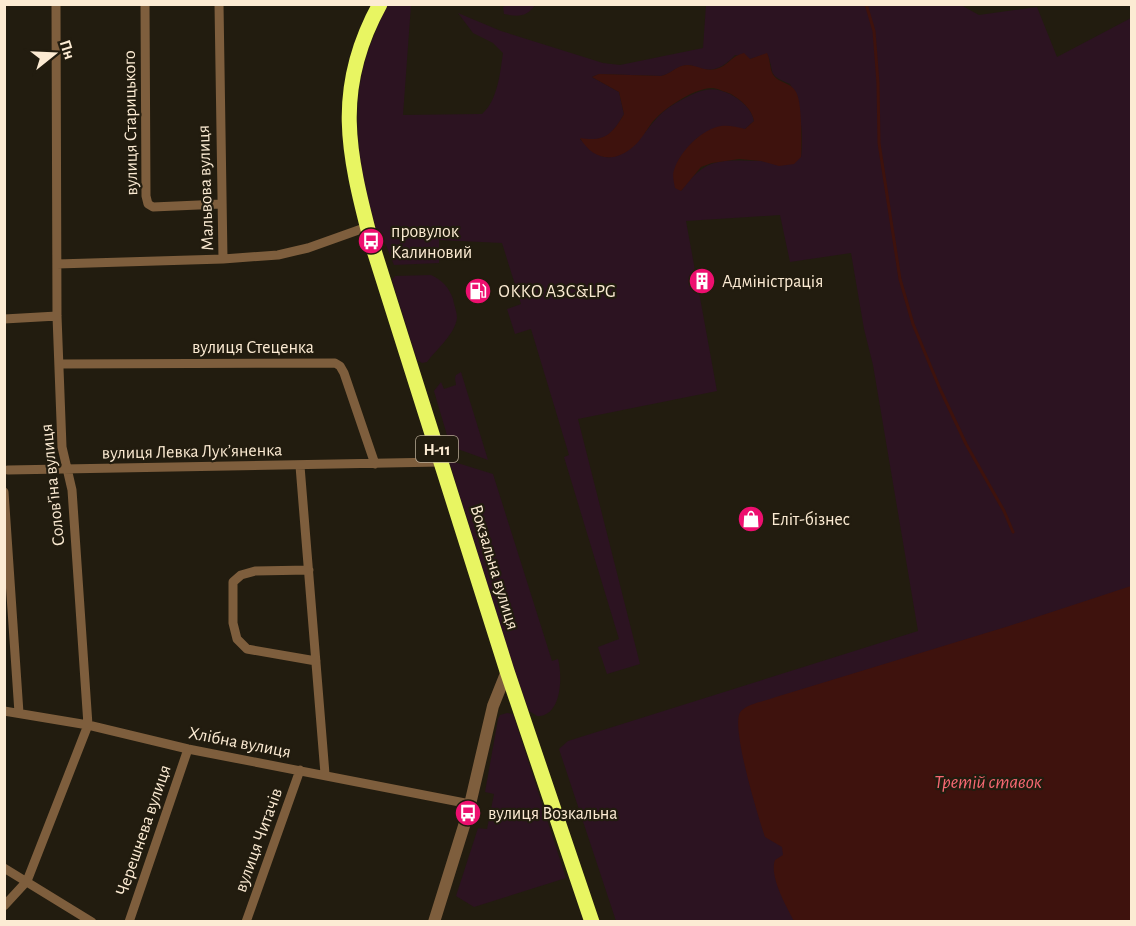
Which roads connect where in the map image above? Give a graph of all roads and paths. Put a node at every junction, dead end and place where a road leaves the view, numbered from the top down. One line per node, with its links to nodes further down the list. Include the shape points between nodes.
1 (56, 4): 8 (street, Соловʼїна вулиця)
2 (145, 4): 5 (street, вулиця Старицького, via 148,204)
3 (219, 4): 5 (street, Мальвова вулиця)
4 (380, 4): 6 (main road, Н-11, via 356,63 349,101 352,168)
5 (220, 204): 7 (street, Мальвова вулиця)
6 (367, 227): 7 (street, Мальвова вулиця, via 278,255); 12 (main road, Вокзальна вулиця / Н-11)
7 (223, 259): 8 (street)
8 (57, 264): 9 (street, Соловʼїна вулиця)
9 (57, 316): 10 (street); 11 (street, Соловʼїна вулиця)
10 (4, 319)
11 (60, 364): 13 (street, вулиця Стеценка, via 335,363 344,373); 15 (street, Соловʼїна вулиця, via 62,447)
12 (441, 462): 13 (street, вулиця Левка Лукʼяненка); 20 (main road, Вокзальна вулиця / Н-11)
13 (375, 464): 14 (street, вулиця Левка Лукʼяненка)
14 (300, 466): 15 (street, вулиця Левка Лукʼяненка); 18 (street)
15 (67, 469): 16 (street, вулиця Левка Лукʼяненка); 23 (street, Соловʼїна вулиця, via 72,490)
16 (6, 472)
17 (4, 492): 22 (street)
18 (309, 570): 19 (street); 19 (street, via 241,575 233,582 233,623 237,639 248,649)
19 (316, 661): 26 (street)
20 (507, 670): 27 (street, via 493,706); 35 (main road, Н-11)
21 (4, 711): 22 (street, Хлібна вулиця)
22 (19, 713): 23 (street, Хлібна вулиця)
23 (88, 725): 24 (street, Хлібна вулиця); 29 (street, Соловʼїна вулиця)
24 (188, 749): 25 (street, Хлібна вулиця); 32 (street, Черешнева вулиця)
25 (300, 770): 26 (street, Хлібна вулиця); 33 (street, вулиця Читачів)
26 (325, 774): 27 (street, Хлібна вулиця)
27 (470, 804): 34 (street)
28 (4, 868): 29 (street)
29 (27, 881): 30 (street, Соловʼїна вулиця); 31 (street)
30 (4, 906)
31 (92, 921)
32 (129, 921)
33 (246, 921)
34 (434, 921)
35 (592, 921)

